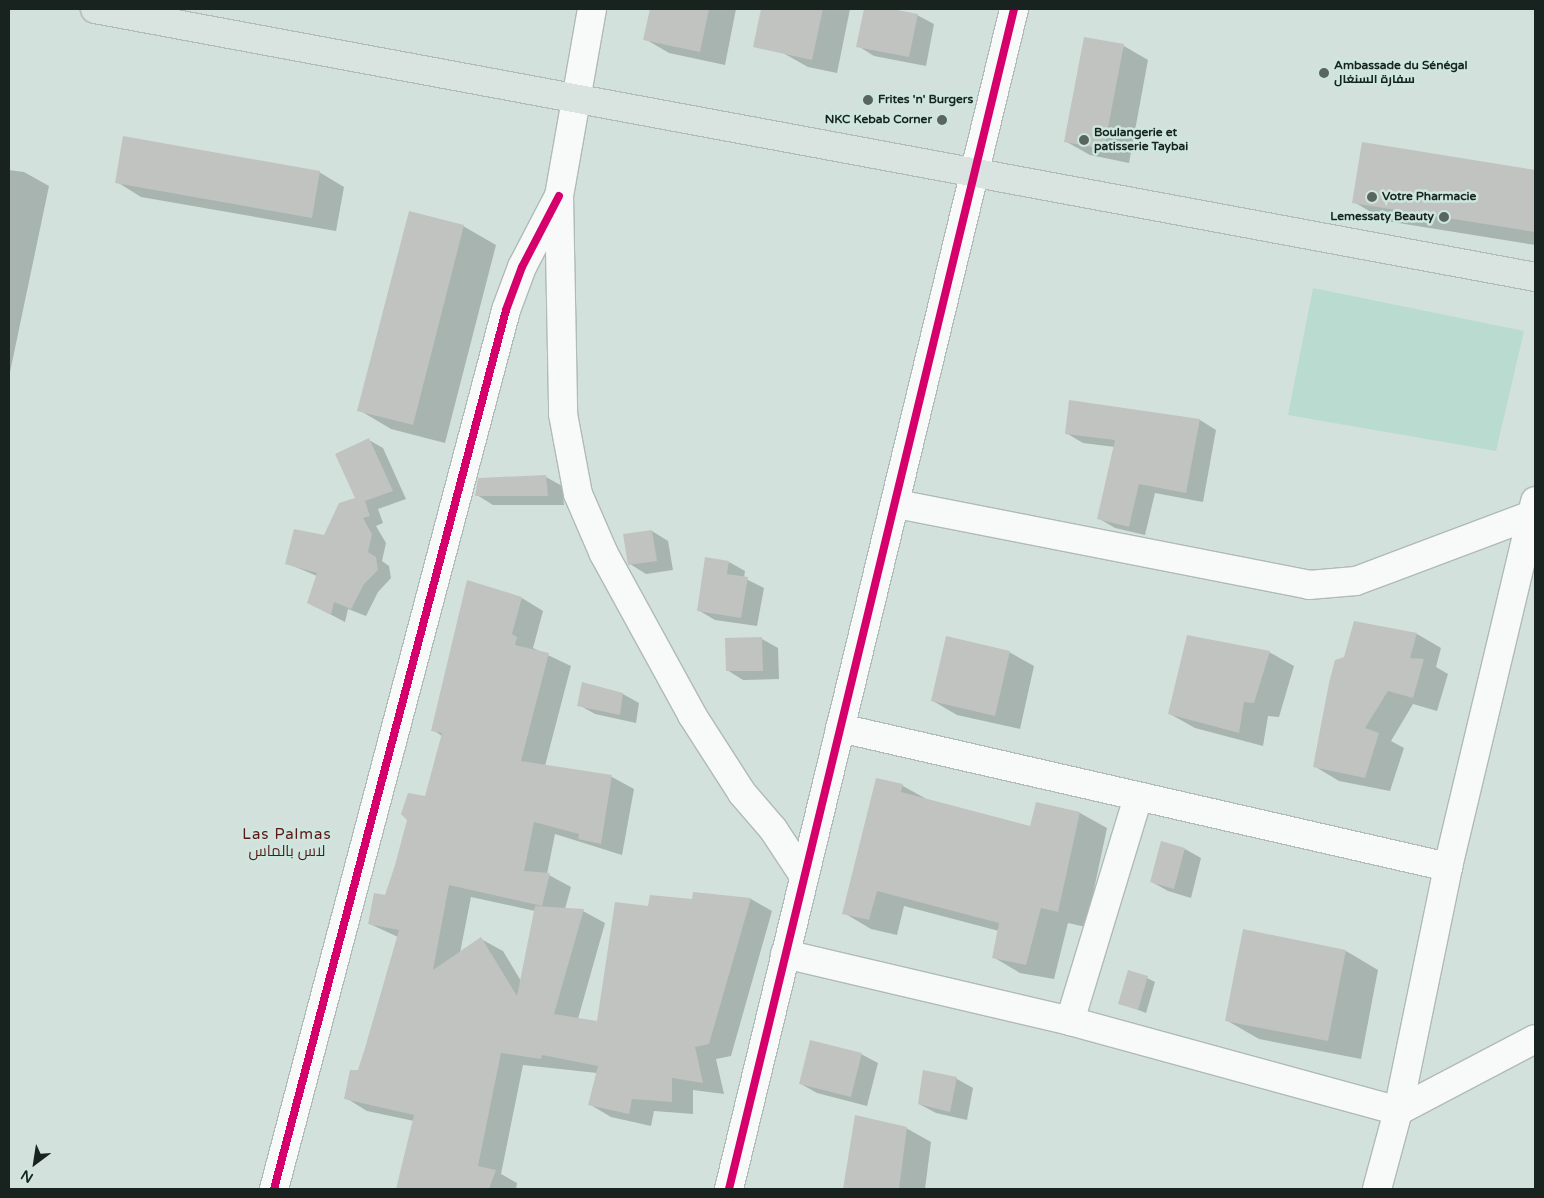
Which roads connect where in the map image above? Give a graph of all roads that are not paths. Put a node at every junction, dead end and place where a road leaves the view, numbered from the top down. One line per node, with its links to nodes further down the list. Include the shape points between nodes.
1 (97, 9): 4 (main road)
2 (592, 9): 4 (street)
3 (1014, 9): 5 (street)
4 (576, 99): 5 (main road); 6 (street)
5 (974, 173): 7 (main road); 8 (street)
6 (559, 196): 13 (street, via 563,414 578,494 604,554 692,714 742,793 773,829); 18 (street, via 522,267 506,310)
7 (1535, 278)
8 (897, 504): 9 (street, via 1309,585 1356,581); 10 (street)
9 (1534, 508): 12 (street)
10 (840, 728): 11 (street); 13 (street)
11 (1138, 797): 12 (street); 15 (street)
12 (1448, 867): 17 (street)
13 (804, 876): 14 (street)
14 (785, 954): 15 (street); 19 (street)
15 (1070, 1021): 17 (street)
16 (1535, 1039): 17 (street)
17 (1398, 1112): 20 (street)
18 (274, 1189)
19 (729, 1189)
20 (1377, 1189)

